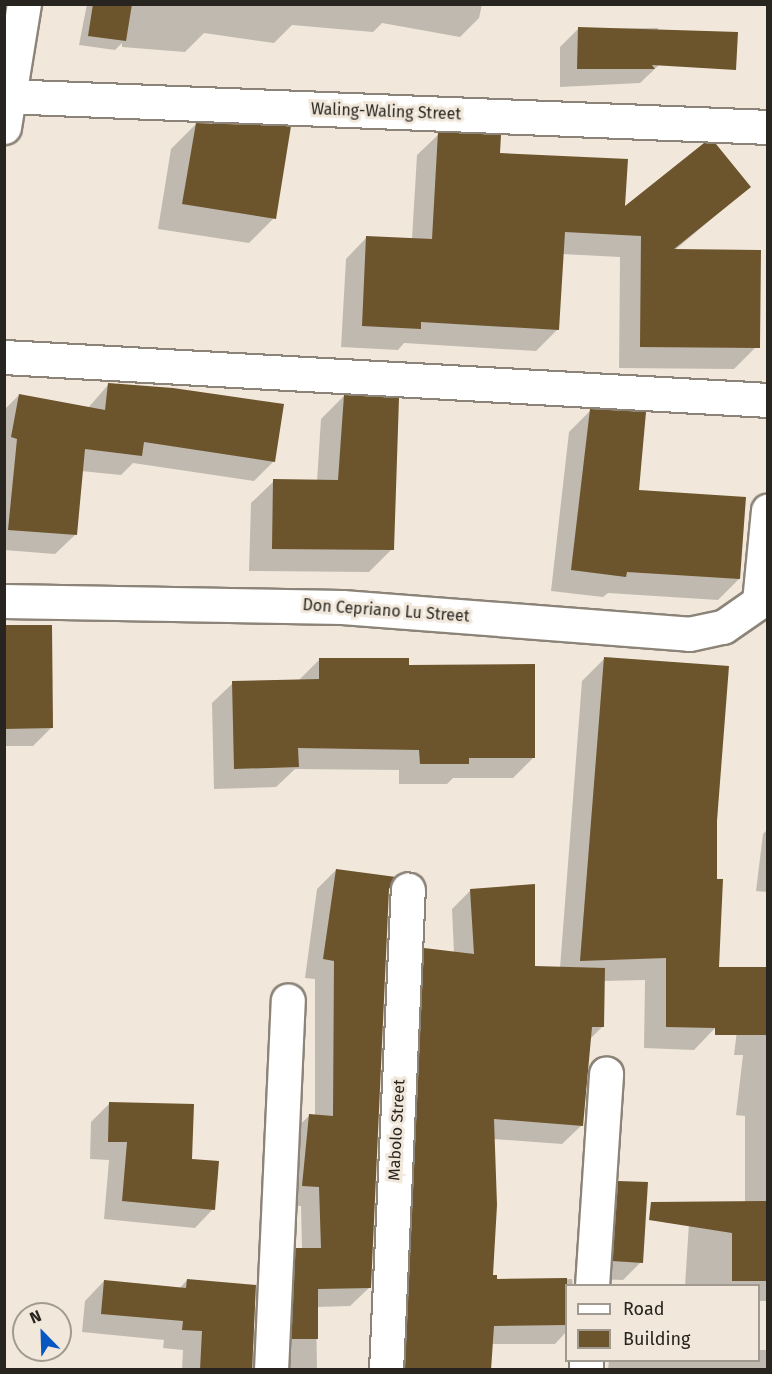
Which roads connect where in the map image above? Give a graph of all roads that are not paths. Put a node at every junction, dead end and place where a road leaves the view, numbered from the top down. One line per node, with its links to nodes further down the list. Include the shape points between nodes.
1 (24, 4): 2 (street)
2 (6, 107): 3 (street, Waling-Waling Street)
3 (768, 127)
4 (4, 357): 5 (street)
5 (768, 400)
6 (768, 510): 7 (street, Don Cepriano Lu Street, via 759,602 723,627 689,634 342,607)
7 (4, 601)
8 (408, 890): 13 (street, Mabolo Street)
9 (288, 1000): 12 (street)
10 (606, 1073): 11 (street)
11 (592, 1284)
12 (271, 1370)
13 (386, 1370)

